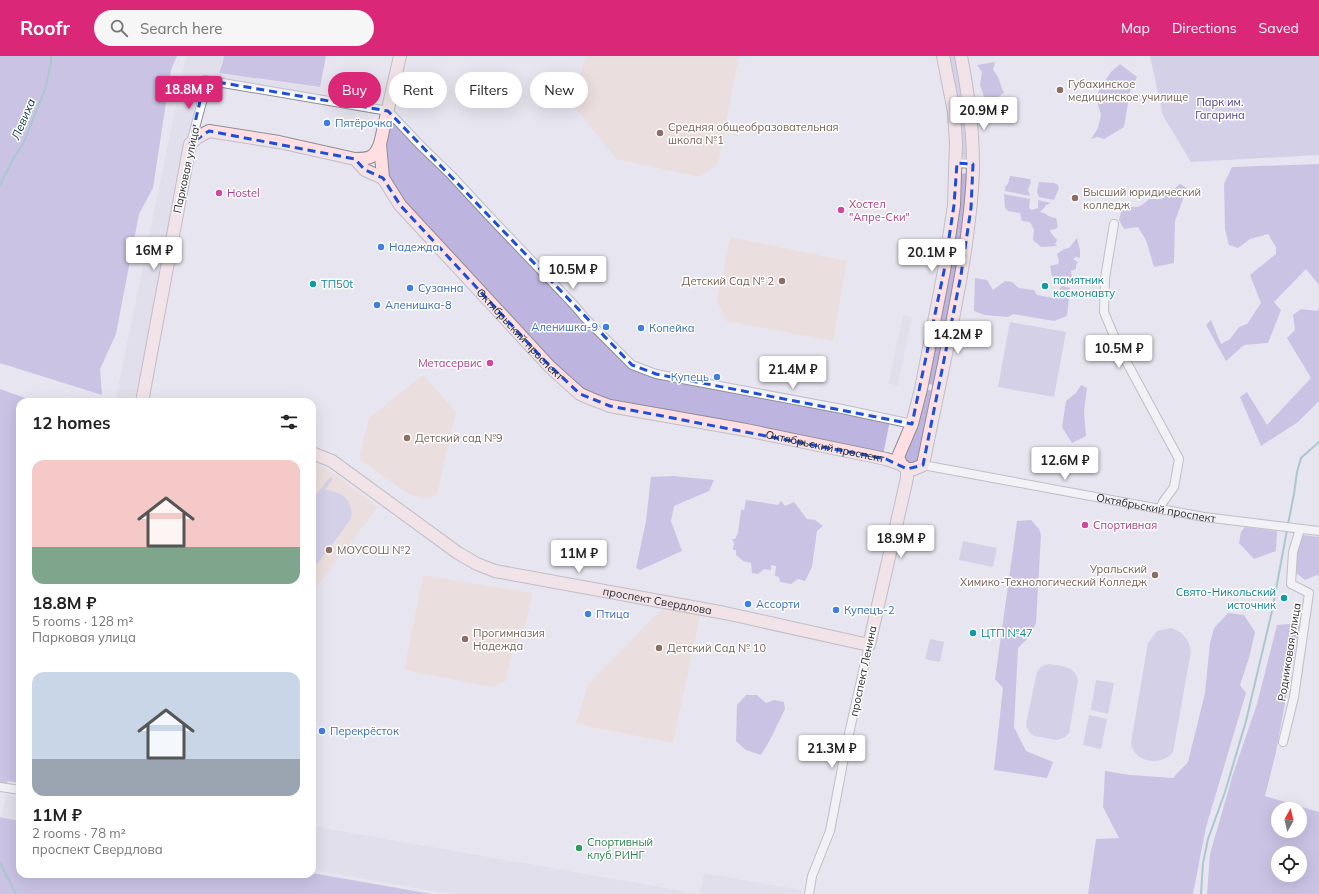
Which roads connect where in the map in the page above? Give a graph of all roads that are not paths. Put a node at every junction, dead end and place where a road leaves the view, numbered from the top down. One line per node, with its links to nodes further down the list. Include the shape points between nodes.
1 (400, 56): 4 (street)
2 (943, 56): 8 (street, проспект Ленина, via 954,112)
3 (961, 56): 9 (street, via 970,108)
4 (388, 111): 5 (street, Парковая улица, via 205,80 203,98); 6 (street); 15 (street, via 632,365 656,374)
5 (190, 144): 7 (street, via 209,131 280,142); 14 (street, Парковая улица)
6 (380, 144): 7 (street, via 376,153 368,159); 10 (street)
7 (355, 159): 10 (street, via 366,170)
8 (957, 163): 9 (street); 12 (street, проспект Ленина, via 954,205 944,271)
9 (973, 164): 13 (street, via 971,208 962,275)
10 (383, 178): 18 (street, Октябрьский проспект, via 400,205 543,359 580,394 610,406 746,430 886,459)
11 (1114, 224): 19 (street, via 1105,278 1104,312 1119,348 1179,460 1174,487)
12 (921, 389): 13 (street, via 930,387); 15 (street, проспект Ленина)
13 (938, 392): 17 (street)
14 (143, 398)
15 (912, 424): 18 (street, проспект Ленина, via 898,457)
16 (316, 455): 22 (street, проспект Свердлова, via 332,461 458,553 496,571 725,613)
17 (923, 465): 18 (street, via 914,469); 19 (street, Октябрьский проспект)
18 (904, 466): 22 (street, проспект Ленина, via 907,478)
19 (1160, 509): 20 (street, Октябрьский проспект)
20 (1300, 529): 21 (street, Октябрьский проспект); 23 (street, Родниковая улица, via 1293,552 1291,584 1309,593 1294,697)
21 (1319, 531)
22 (869, 645): 26 (street, проспект Ленина, via 830,831 812,876)
23 (1283, 742)
24 (0, 787): 25 (street)
25 (16, 789)
26 (809, 894)

